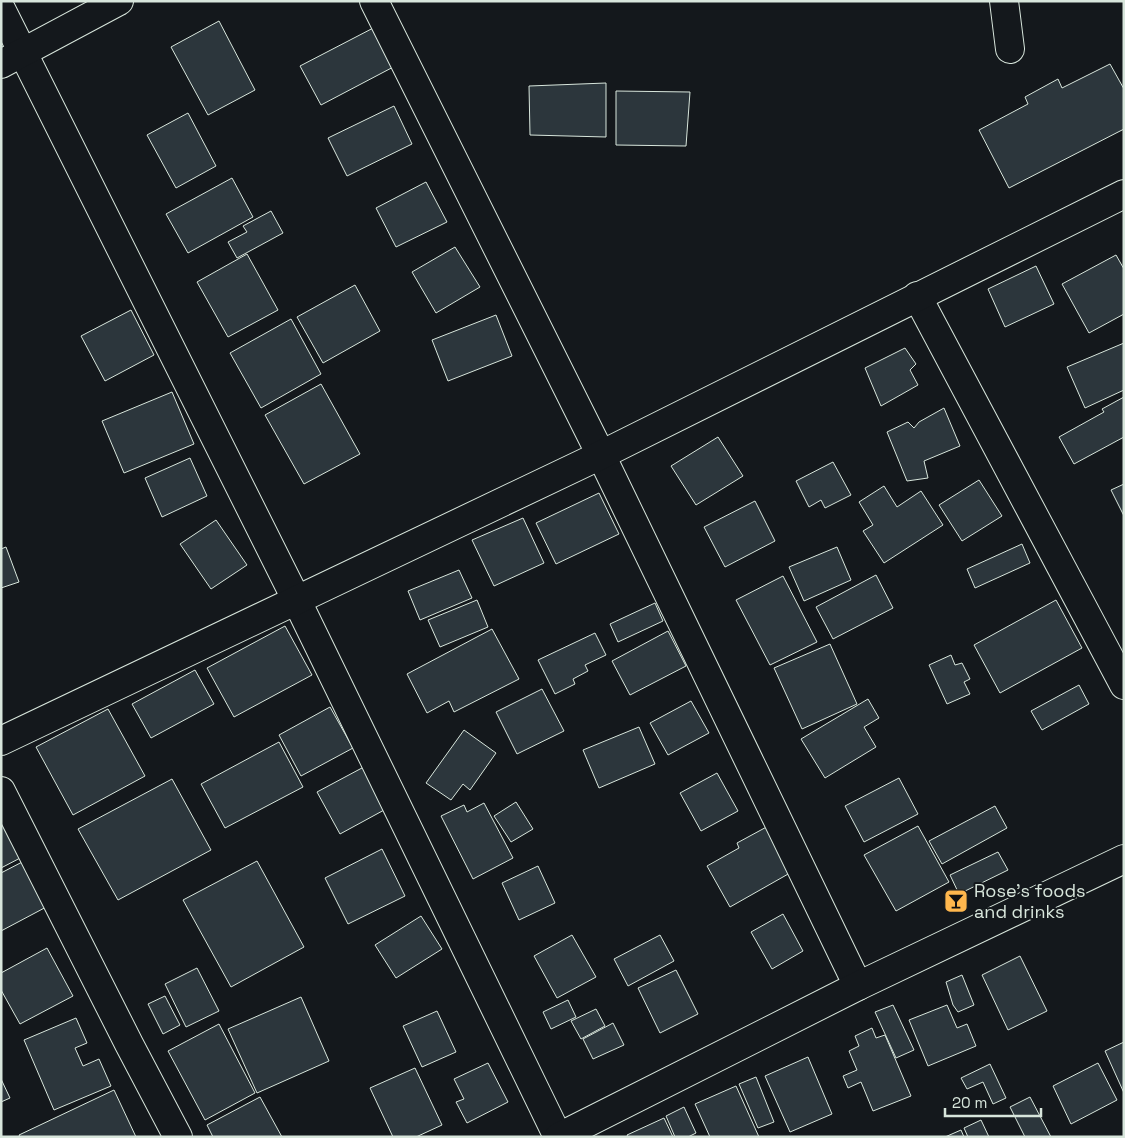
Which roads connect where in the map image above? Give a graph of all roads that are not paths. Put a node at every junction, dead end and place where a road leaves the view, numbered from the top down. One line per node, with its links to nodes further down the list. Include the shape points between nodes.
1 (119, 1): 6 (street)
2 (374, 1): 9 (street)
3 (1004, 1): 5 (street)
4 (1, 9): 6 (street)
5 (1010, 49)
6 (12, 59): 10 (street)
7 (1124, 194): 8 (street)
8 (917, 296): 9 (street); 11 (street)
9 (601, 455): 10 (street); 15 (street)
10 (296, 599): 12 (street); 17 (street)
11 (1124, 684)
12 (1, 741)
13 (1, 791): 16 (street)
14 (1124, 859): 15 (street)
15 (858, 986): 17 (street)
16 (178, 1137)
17 (558, 1137)

